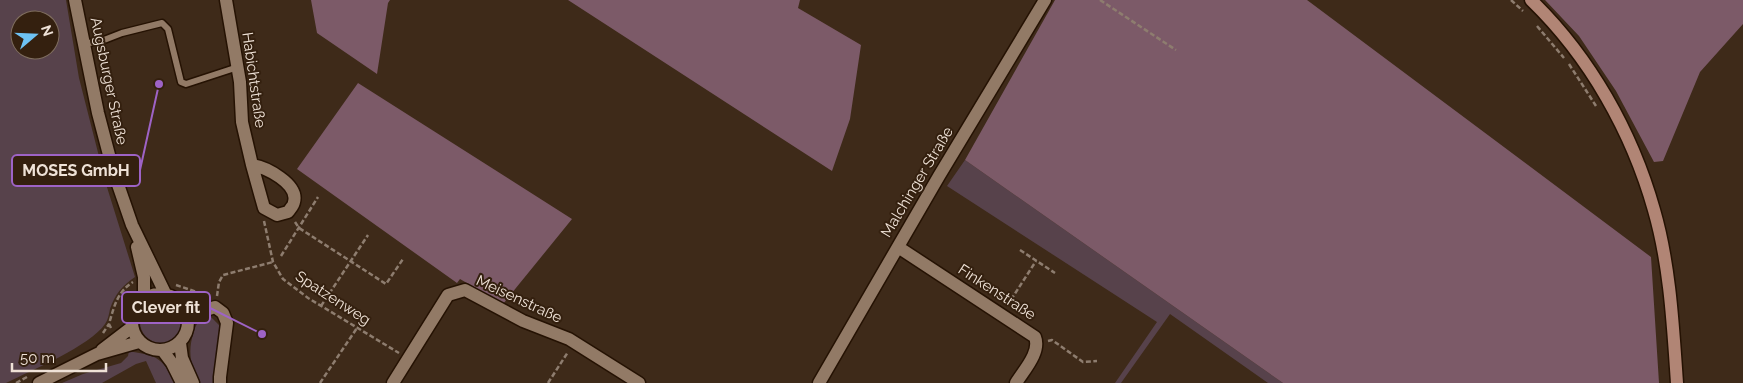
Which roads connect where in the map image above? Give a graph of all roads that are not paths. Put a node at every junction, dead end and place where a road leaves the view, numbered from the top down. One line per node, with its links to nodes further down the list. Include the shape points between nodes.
1 (75, 0): 5 (street, Augsburger Straße)
2 (226, 0): 6 (street, Habichtstraße)
3 (1045, 0): 9 (street, Malchinger Straße)
4 (1531, 0): 26 (main road, via 1593,74 1622,126 1642,172 1662,244 1672,312)
5 (84, 44): 6 (lane, via 162,23 168,29 181,82 186,84); 8 (street, Augsburger Straße, via 113,170)
6 (238, 67): 7 (street, Habichtstraße, via 242,122)
7 (252, 165): 7 (street, Habichtstraße, via 269,170 294,192 294,202 288,212 277,215 264,208)
8 (132, 225): 10 (street, Augsburger Straße); 11 (street, Augsburger Straße, via 144,277)
9 (898, 247): 24 (street, Malchinger Straße); 25 (street, Finkenstraße, via 1035,337 1036,350)
10 (166, 294): 11 (street); 12 (street, via 182,304)
11 (144, 298): 13 (street, via 135,308)
12 (188, 316): 15 (street, via 187,330); 21 (street, via 212,307 223,313 227,323)
13 (132, 327): 14 (street); 17 (street)
14 (139, 342): 16 (street, via 150,350); 17 (street)
15 (180, 343): 16 (street); 20 (street, via 182,358)
16 (163, 351): 19 (street)
17 (98, 354): 18 (street)
18 (39, 383)
19 (182, 383)
20 (193, 383)
21 (220, 383)
22 (394, 383): 23 (street, Meisenstraße, via 448,296 465,290 523,321 574,342)
23 (639, 383)
24 (820, 383)
25 (1016, 383)
26 (1677, 383)

